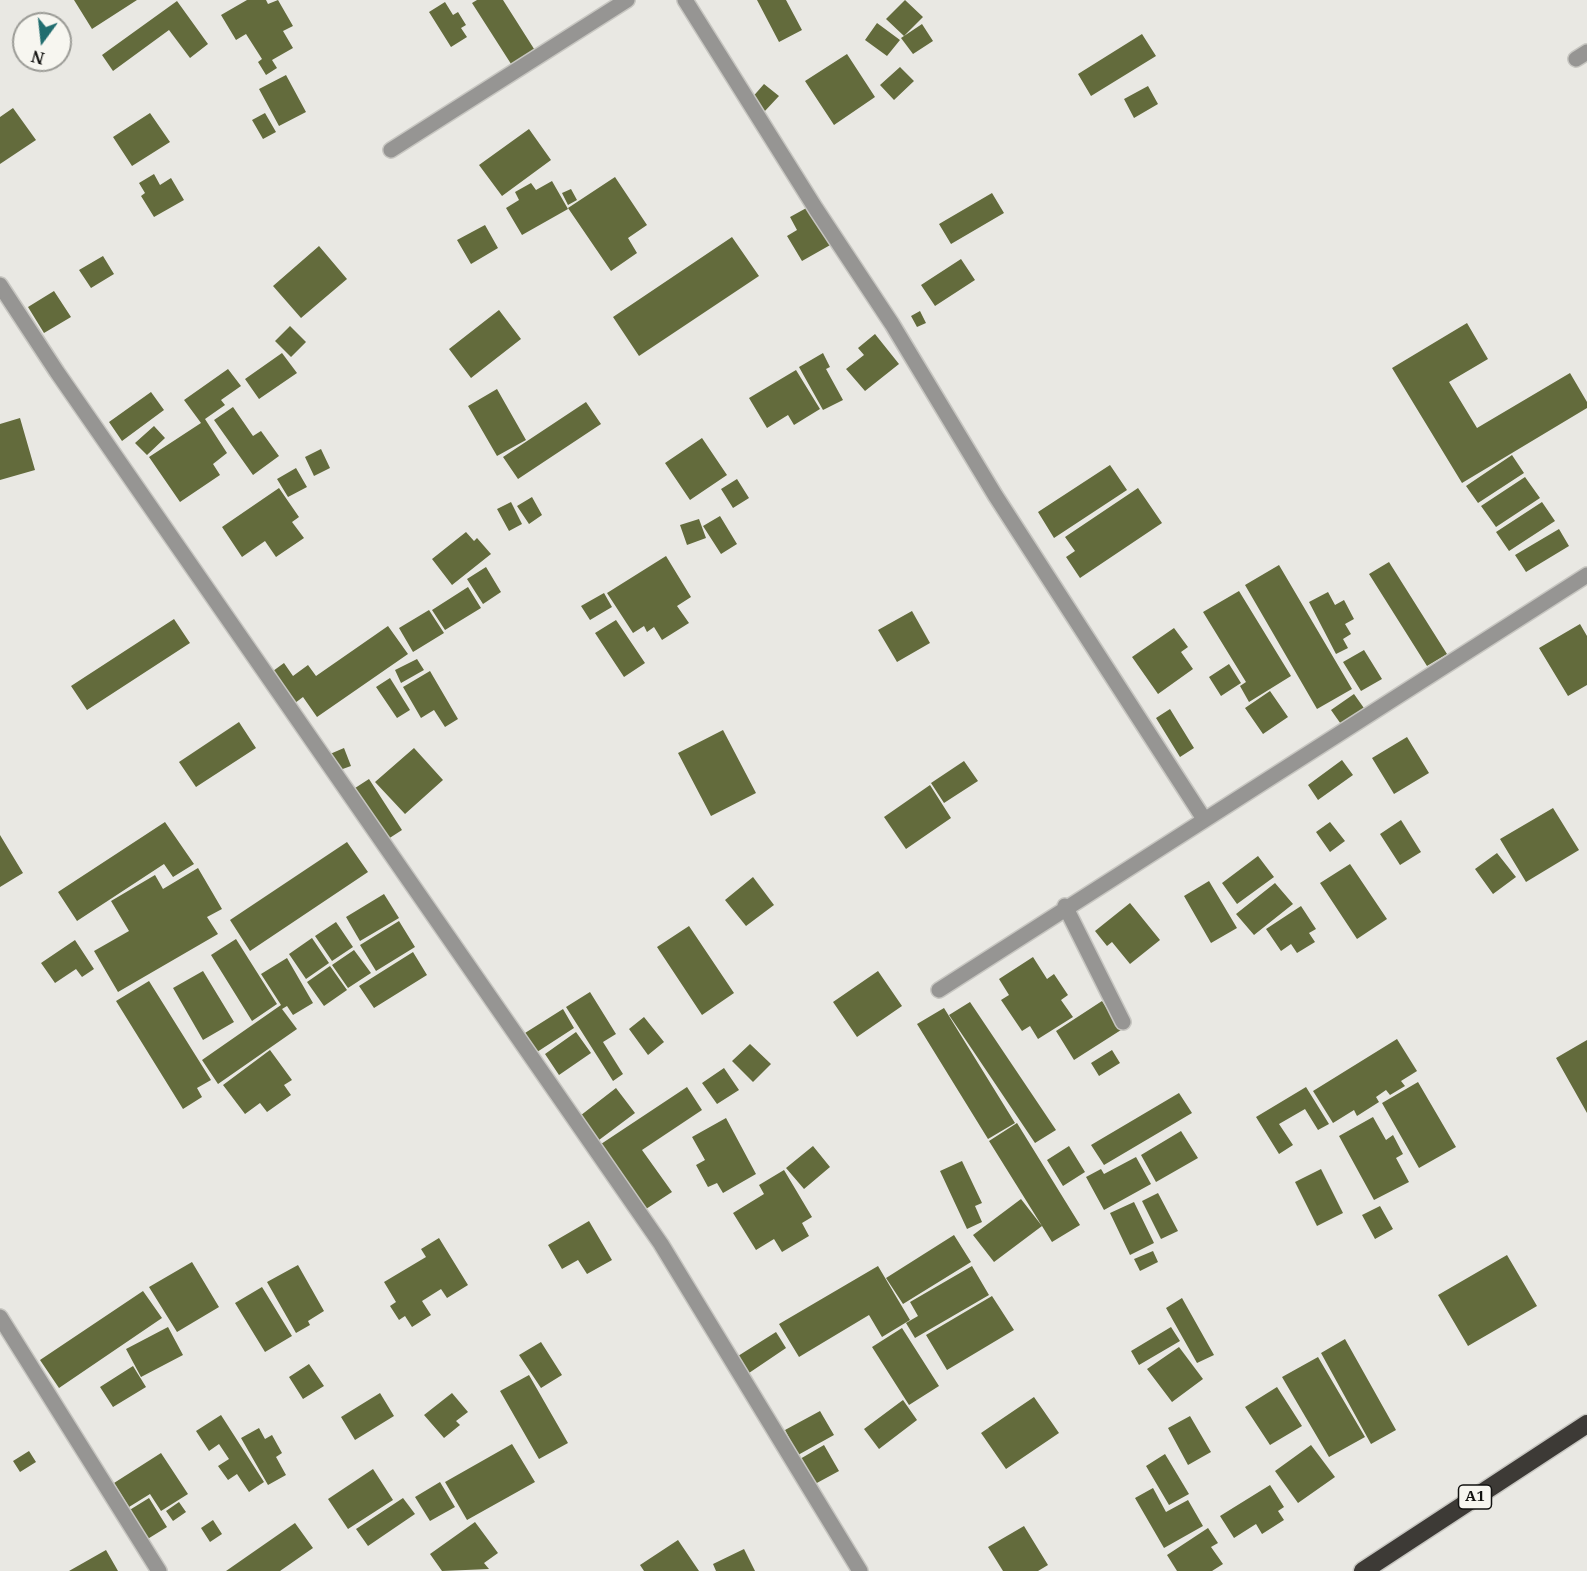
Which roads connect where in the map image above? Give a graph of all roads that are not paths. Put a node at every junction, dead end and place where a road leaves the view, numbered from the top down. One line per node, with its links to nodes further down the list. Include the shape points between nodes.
1 (627, 0): 3 (street)
2 (685, 0): 6 (street, via 892,324 995,495)
3 (391, 150)
4 (0, 285): 13 (street, via 661,1245)
5 (1587, 575): 6 (street)
6 (1204, 819): 7 (street)
7 (1065, 906): 8 (street); 9 (street)
8 (939, 990)
9 (1123, 1022)
10 (0, 1317): 12 (street)
11 (1587, 1424): 14 (highway, A1)
12 (159, 1571)
13 (860, 1571)
14 (1363, 1571)

